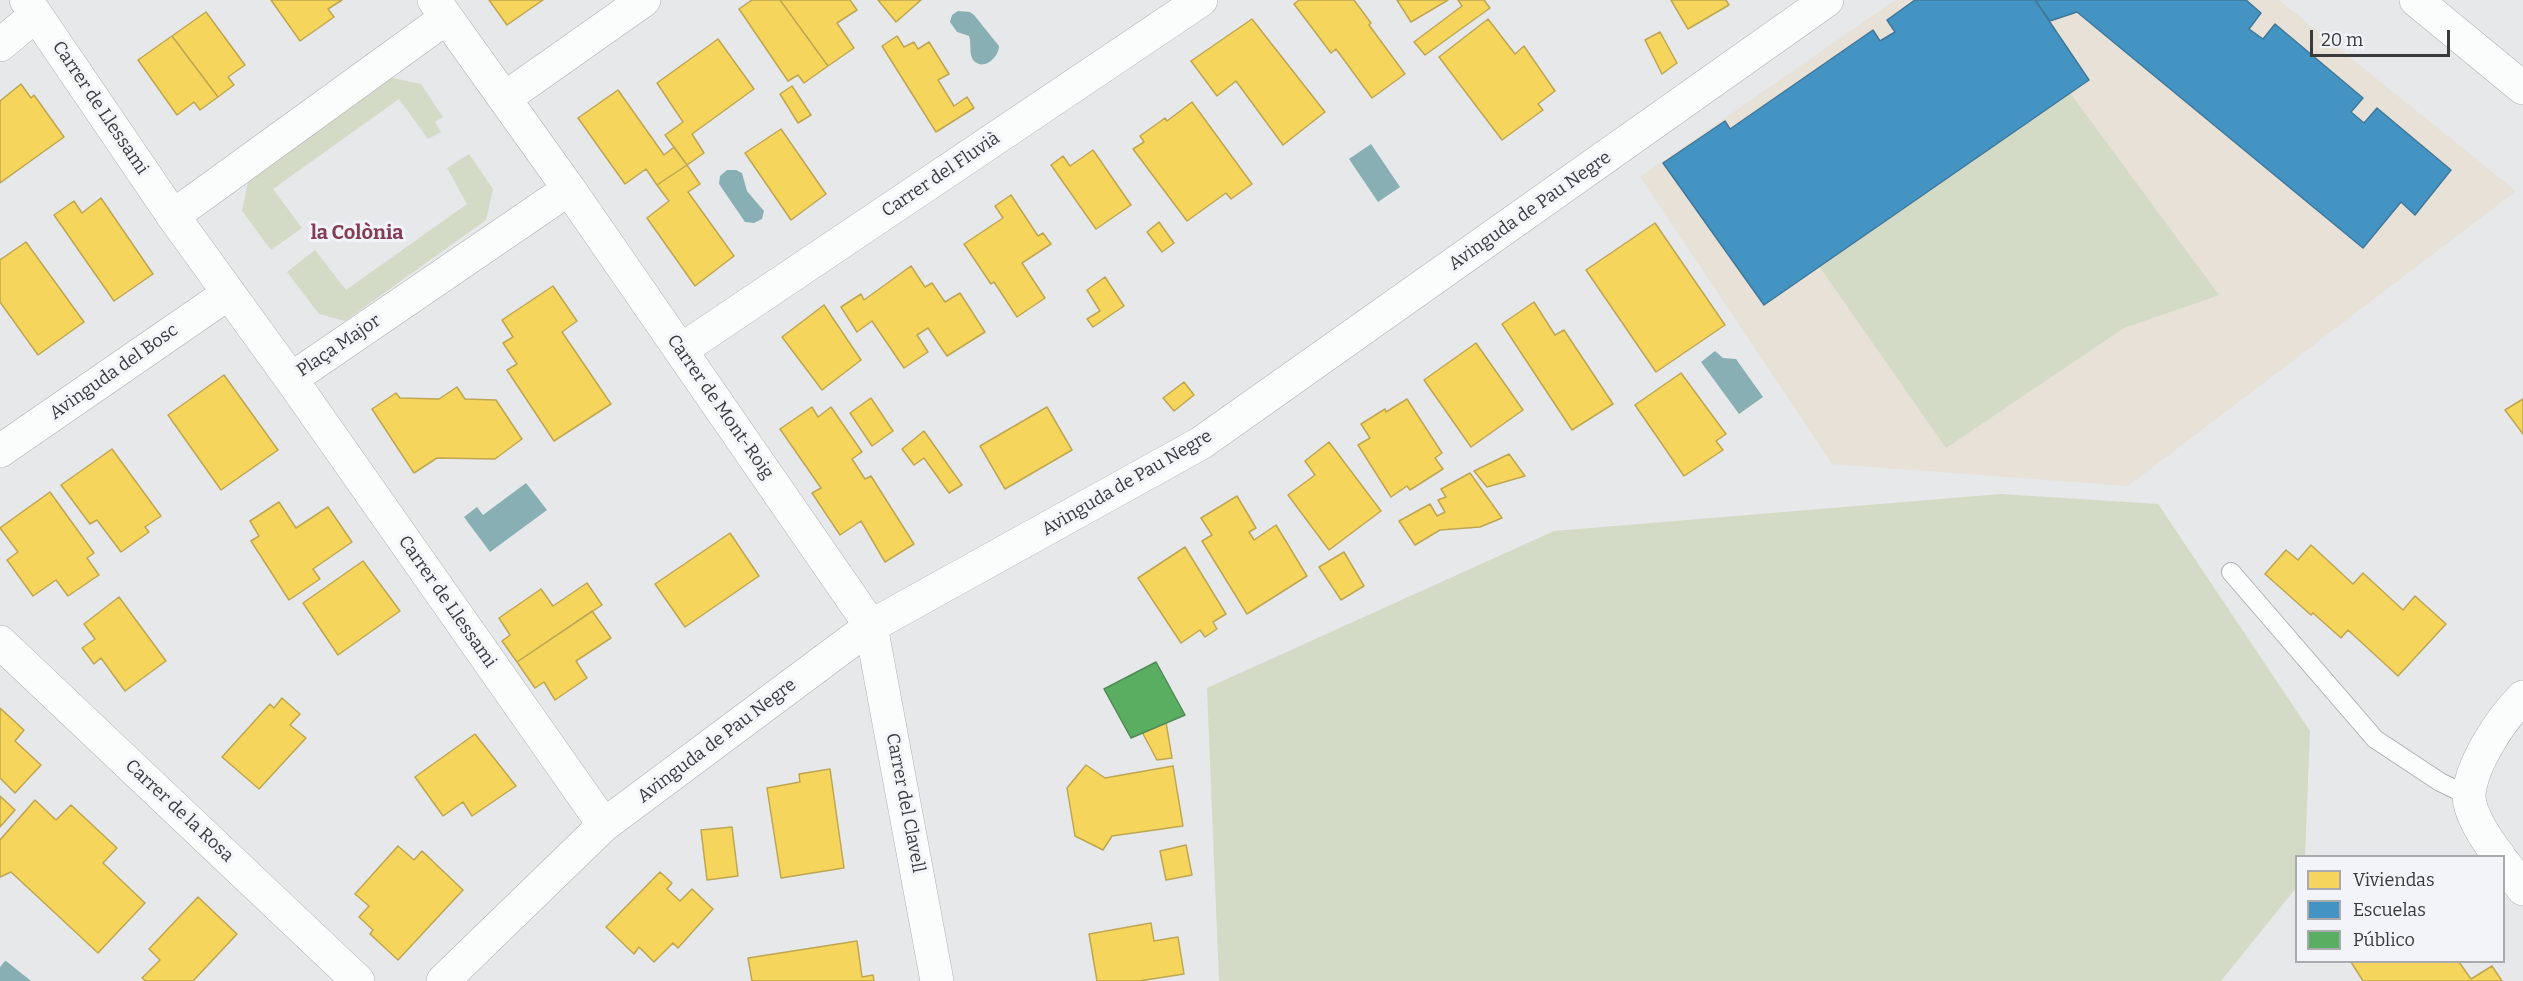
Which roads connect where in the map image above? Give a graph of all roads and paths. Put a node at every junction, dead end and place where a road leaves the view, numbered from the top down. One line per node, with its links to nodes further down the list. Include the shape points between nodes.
1 (644, 0): 9 (street)
2 (1201, 0): 13 (street, Carrer del Fluvià)
3 (1827, 0): 17 (street, Avinguda de Pau Negre, via 1201,443)
4 (2416, 0): 8 (street)
5 (31, 7): 7 (street); 11 (street, Carrer de Llessami)
6 (440, 9): 9 (street); 11 (street)
7 (0, 45)
8 (2523, 88)
9 (505, 98): 10 (street)
10 (569, 189): 13 (street, Carrer de Mont-Roig); 14 (street, Plaça Major)
11 (173, 216): 12 (street, Plaça Major)
12 (229, 293): 14 (street, Plaça Major); 15 (street, Avinguda del Bosc)
13 (681, 350): 17 (street, Carrer de Mont-Roig)
14 (291, 379): 21 (street, Carrer de Llessami)
15 (0, 451)
16 (2231, 572): 20 (lane, via 2375,739 2440,782)
17 (871, 626): 21 (street, Avinguda de Pau Negre); 27 (street, Carrer del Clavell)
18 (0, 642): 25 (street, Carrer de la Rosa)
19 (2523, 697): 20 (street, via 2481,754)
20 (2469, 796): 22 (street, via 2481,832)
21 (604, 825): 26 (street, Avinguda de Pau Negre)
22 (2498, 855)
23 (2505, 864): 24 (street)
24 (2523, 889)
25 (358, 981)
26 (443, 981)
27 (937, 981)

